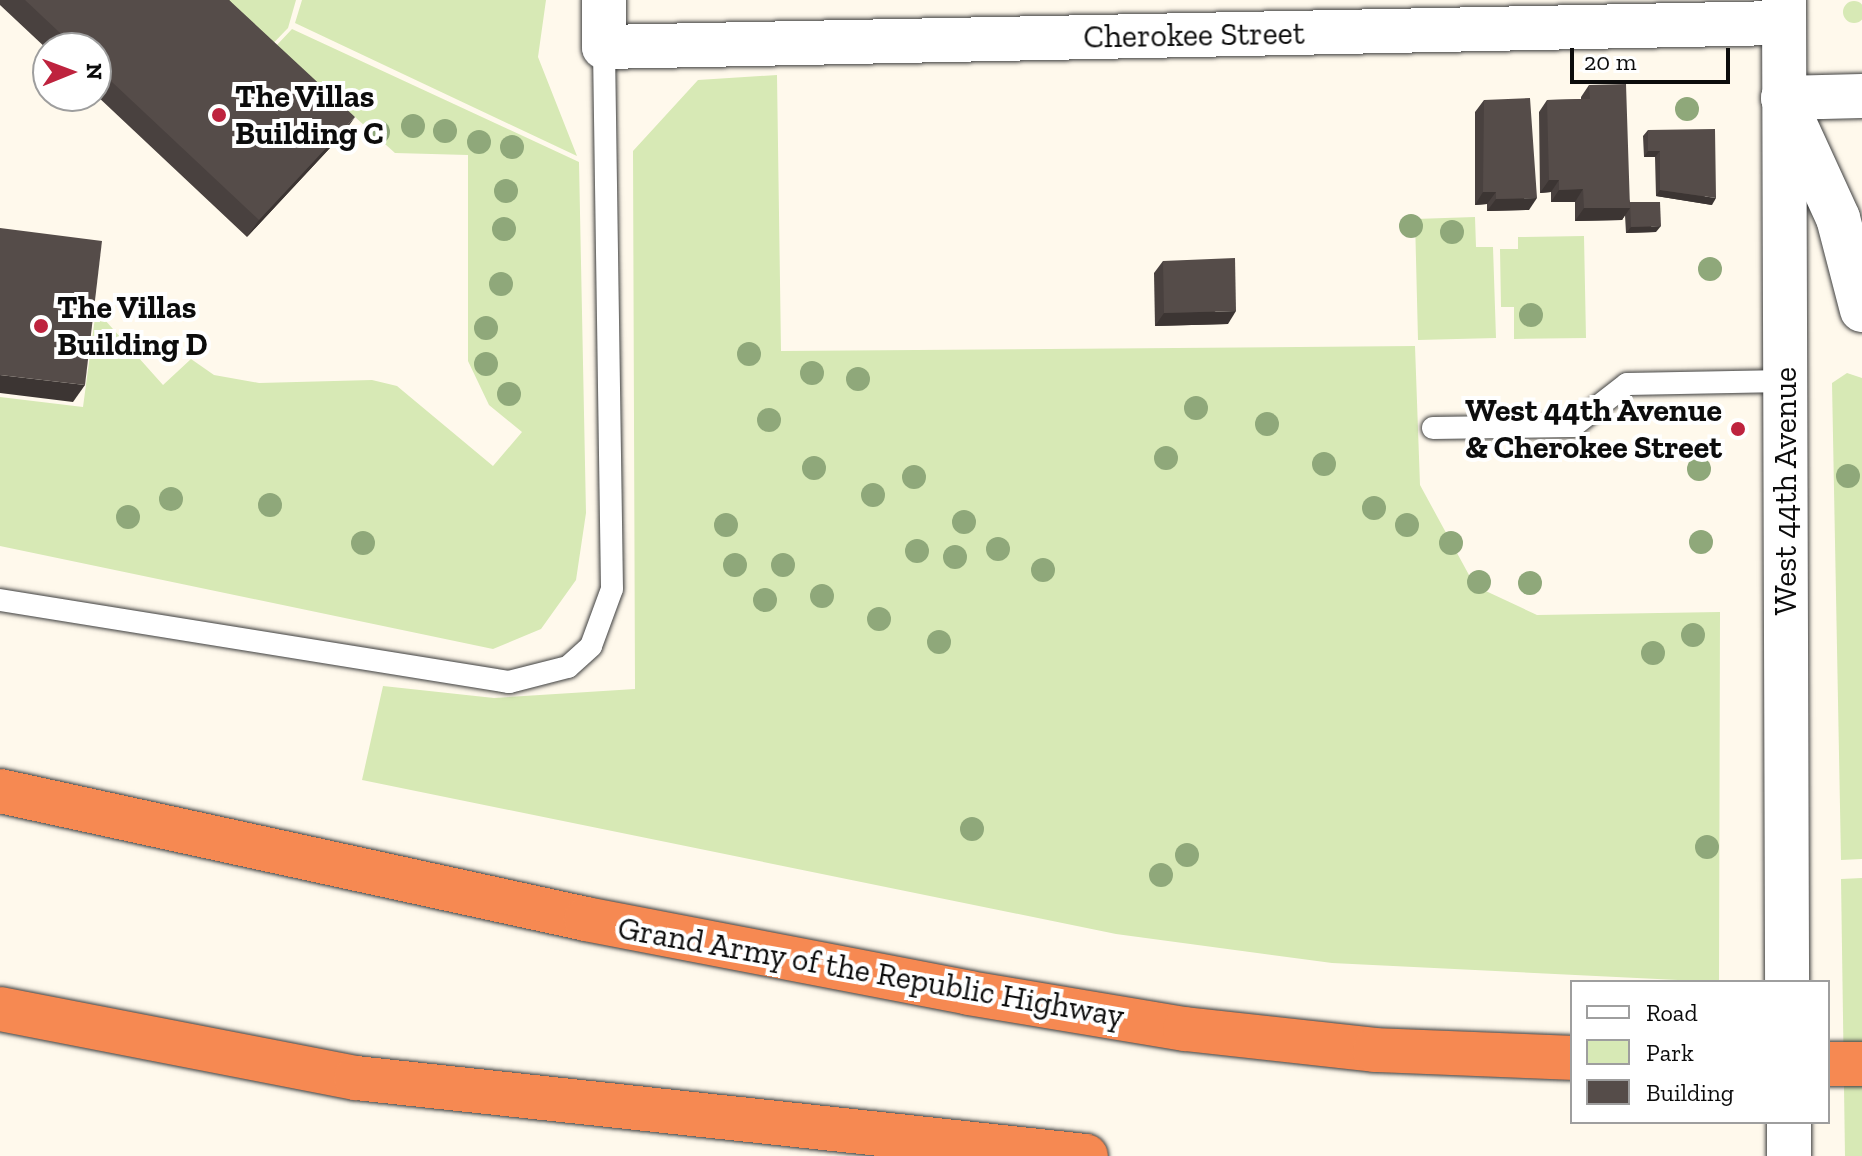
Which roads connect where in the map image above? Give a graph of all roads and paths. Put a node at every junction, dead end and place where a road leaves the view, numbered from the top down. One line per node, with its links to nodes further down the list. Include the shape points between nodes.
1 (604, 0): 3 (street)
2 (1784, 12): 3 (street, Cherokee Street); 5 (street, West 44th Avenue)
3 (604, 47): 9 (lane, via 612,589 591,646 554,673 509,682)
4 (1862, 96): 5 (street)
5 (1783, 98): 6 (street, via 1838,218); 7 (street, West 44th Avenue)
6 (1862, 310)
7 (1785, 381): 8 (lane, via 1627,384 1573,426); 13 (street, West 44th Avenue)
8 (1433, 428)
9 (0, 600)
10 (0, 776): 12 (highway)
11 (0, 791): 12 (highway)
12 (177, 829): 15 (highway, Grand Army of the Republic Highway, via 586,919 1185,1029 1375,1050)
13 (1787, 980)
14 (0, 1009): 19 (highway, via 371,1081)
15 (1570, 1058)
16 (1830, 1064): 17 (highway)
17 (1862, 1064)
18 (1789, 1124): 20 (street)
19 (1086, 1156)
20 (1789, 1156)

